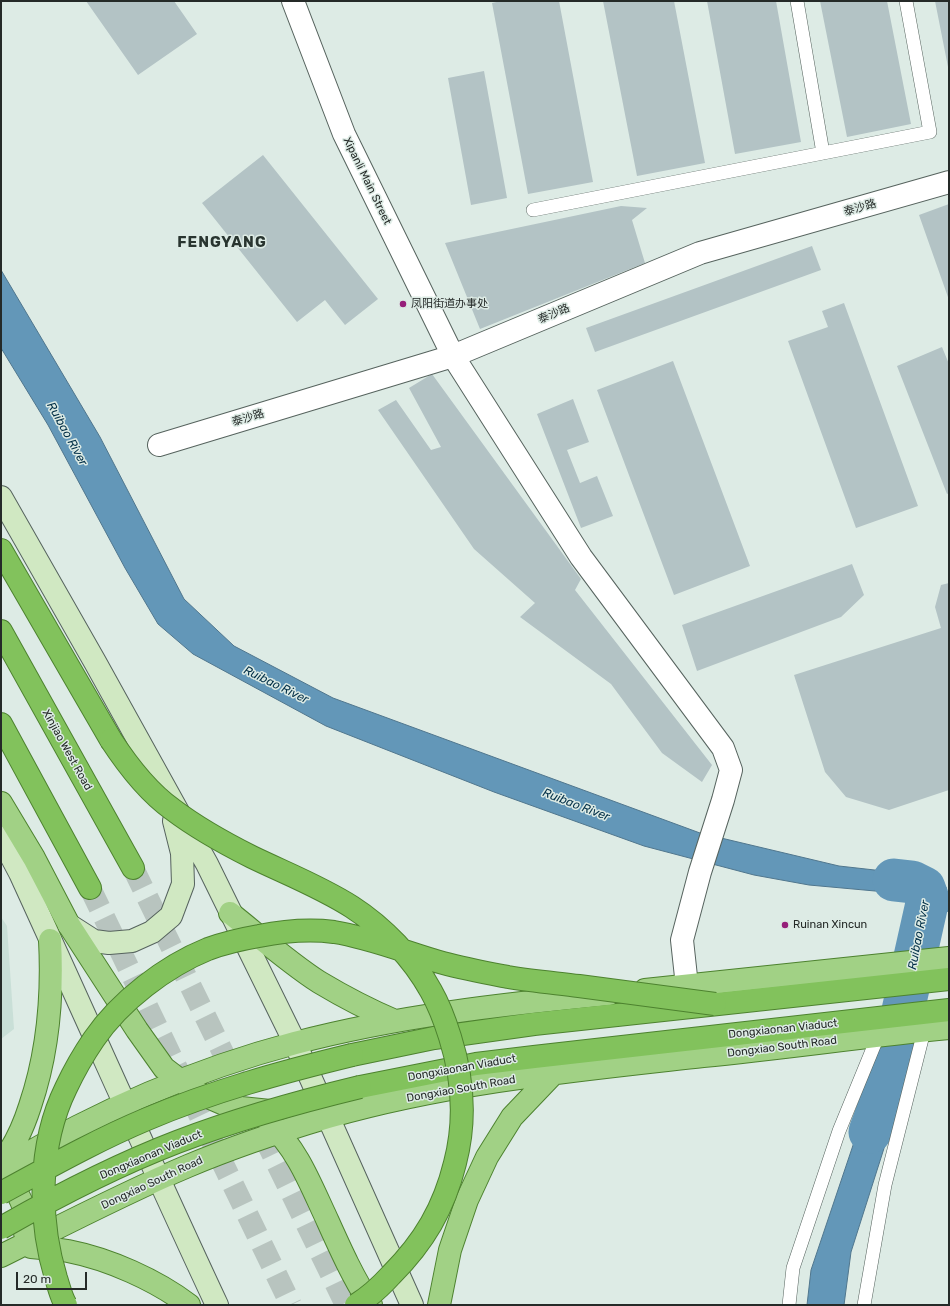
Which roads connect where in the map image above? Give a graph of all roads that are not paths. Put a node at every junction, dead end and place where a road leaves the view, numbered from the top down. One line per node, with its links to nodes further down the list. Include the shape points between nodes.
1 (293, 1): 7 (street, Xipanli Main Street, via 344,134)
2 (797, 1): 4 (lane)
3 (906, 1): 4 (lane, via 930,132)
4 (823, 153): 6 (lane)
5 (949, 182): 7 (street, 泰沙路, via 700,253)
6 (533, 210)
7 (453, 356): 8 (street, 泰沙路); 23 (street, Xipanli Main Street, via 581,557 723,748 730,770 682,940)
8 (159, 445)
9 (1, 497): 13 (main road)
10 (1, 550): 46 (highway, bridge, via 111,740 149,789 172,809 222,841 329,894 374,924 414,965 443,1015 460,1078 462,1107 460,1145 452,1176 442,1205 409,1258 385,1282)
11 (1, 631): 16 (highway, Xinjiao West Road)
12 (1, 724): 17 (highway)
13 (167, 792): 18 (main road, via 207,864); 19 (main road, via 182,853 184,884 171,916 152,932 132,941 94,941)
14 (1, 803): 19 (main road)
15 (1, 837): 20 (main road)
16 (133, 868)
17 (90, 888)
18 (230, 913): 26 (main road, via 319,982 368,1010); 30 (main road)
19 (70, 925): 32 (main road, via 164,1068)
20 (50, 940): 33 (main road); 36 (main road, via 51,996 40,1074 21,1132)
21 (949, 958): 23 (main road)
22 (949, 979): 24 (highway)
23 (687, 986): 26 (main road, via 486,1007)
24 (715, 1004): 40 (highway, bridge, via 473,1032 391,1046 305,1066 223,1091 147,1119); 43 (highway, bridge, via 509,977 444,963 366,939 332,932 302,930 272,933 208,949 148,984 116,1013 95,1038 63,1093 46,1154 43,1191 45,1230 52,1265)
25 (949, 1010): 41 (highway, Dongxiaonan Viaduct, bridge, via 526,1058 462,1067 360,1087 267,1111 177,1142 99,1176)
26 (395, 1021): 30 (main road)
27 (949, 1028): 28 (main road, Dongxiao South Road)
28 (924, 1031): 29 (main road, Dongxiao South Road); 51 (lane, via 885,1185)
29 (878, 1036): 31 (main road, Dongxiao South Road); 50 (lane, via 839,1131 793,1268)
30 (295, 1043): 32 (main road); 34 (main road)
31 (553, 1074): 34 (main road, Dongxiao South Road, via 435,1092); 49 (main road, via 512,1117 487,1157 467,1200 450,1250)
32 (181, 1081): 33 (main road); 34 (main road, via 194,1091 224,1104)
33 (126, 1104): 35 (main road, via 199,1106 261,1119); 37 (main road, via 77,1127); 39 (main road)
34 (328, 1117): 35 (main road, Dongxiao South Road); 48 (main road)
35 (279, 1133): 39 (main road, Dongxiao South Road, via 188,1166); 47 (main road, via 301,1162 353,1276)
36 (1, 1163)
37 (1, 1169)
38 (1, 1177): 42 (main road, via 7,1180 14,1190 24,1212 26,1229 23,1241)
39 (158, 1180): 42 (main road, Dongxiao South Road); 45 (main road)
40 (1, 1192)
41 (1, 1228)
42 (10, 1251): 44 (main road, via 67,1251 91,1256 149,1281)
43 (66, 1305)
44 (189, 1305)
45 (217, 1305)
46 (356, 1305)
47 (371, 1305)
48 (412, 1305)
49 (439, 1305)
50 (789, 1305)
51 (864, 1305)

